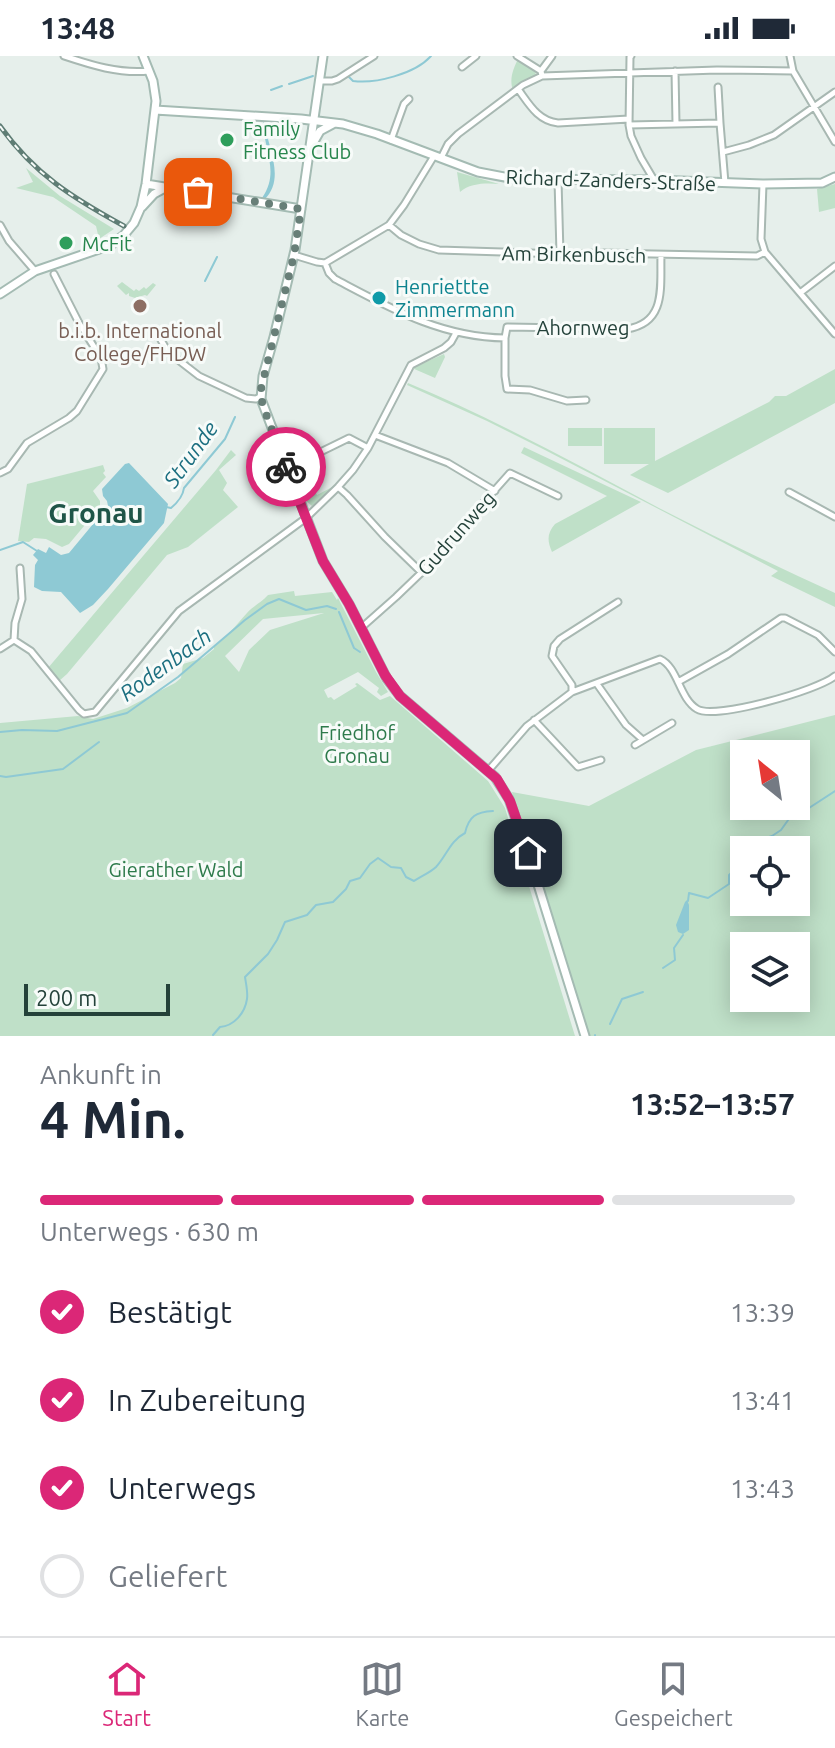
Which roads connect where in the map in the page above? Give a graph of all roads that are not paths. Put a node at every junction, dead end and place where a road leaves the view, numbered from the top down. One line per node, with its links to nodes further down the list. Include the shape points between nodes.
1 (64, 56): 11 (street, via 94,66)
2 (143, 56): 11 (main road)
3 (323, 56): 16 (main road)
4 (374, 56): 16 (street, via 338,79)
5 (476, 56): 10 (street)
6 (552, 56): 15 (street)
7 (630, 56): 14 (street)
8 (790, 56): 13 (street)
9 (518, 57): 15 (street)
10 (462, 67)
11 (149, 71): 22 (main road)
12 (675, 71): 13 (street); 14 (street); 27 (street)
13 (793, 71): 21 (street)
14 (631, 72): 15 (street); 24 (street)
15 (542, 74): 18 (street)
16 (319, 81): 23 (main road)
17 (718, 87): 26 (street)
18 (518, 89): 24 (street, via 548,122); 32 (street, via 458,134)
19 (835, 92): 21 (street)
20 (409, 99): 28 (street)
21 (814, 107): 29 (street); 31 (street, via 774,135)
22 (155, 110): 23 (main road, Richard-Zanders-Straße); 37 (main road)
23 (314, 120): 25 (main road, Richard-Zanders-Straße); 30 (main road)
24 (629, 122): 27 (street); 35 (street)
25 (335, 123): 28 (main road, Richard-Zanders-Straße); 30 (main road, via 320,131)
26 (720, 123): 27 (street); 31 (street)
27 (676, 124)
28 (391, 140): 32 (main road, Richard-Zanders-Straße)
29 (835, 142)
30 (310, 146): 41 (main road)
31 (723, 152): 36 (street)
32 (437, 158): 34 (main road, Richard-Zanders-Straße, via 496,176); 43 (street)
33 (835, 177): 38 (main road, Richard-Zanders-Straße, via 822,183)
34 (558, 179): 35 (main road, Richard-Zanders-Straße); 45 (street)
35 (654, 180): 36 (main road, Richard-Zanders-Straße)
36 (725, 183): 38 (main road, Richard-Zanders-Straße)
37 (146, 184): 39 (main road); 40 (main road)
38 (763, 184): 44 (street)
39 (165, 188): 40 (main road); 41 (main road)
40 (141, 207): 50 (main road, via 134,223 111,245)
41 (301, 209): 46 (main road)
42 (0, 225): 50 (street)
43 (389, 225): 45 (street, Am Birkenbusch, via 439,250); 48 (street)
44 (765, 252): 47 (street, Am Birkenbusch); 52 (street)
45 (560, 254): 47 (street, Am Birkenbusch)
46 (294, 255): 48 (street); 58 (main road)
47 (661, 255): 56 (street, Ahornweg, via 658,305 638,328 507,327)
48 (325, 263): 54 (street, Ahornweg, via 335,279 402,315)
49 (835, 266): 52 (street)
50 (35, 271): 53 (main road)
51 (54, 274): 63 (street, via 103,369 77,411 27,443)
52 (800, 293): 55 (street)
53 (0, 294)
54 (456, 333): 56 (street, Ahornweg); 60 (street, via 444,348 411,365)
55 (835, 334)
56 (505, 338): 59 (street, via 507,389)
57 (161, 340): 58 (street, via 199,376 246,398)
58 (260, 397): 69 (main road)
59 (586, 400)
60 (375, 435): 61 (street); 65 (street, via 448,463)
61 (368, 448): 62 (street, via 349,438); 64 (street)
62 (298, 463)
63 (0, 473)
64 (338, 487): 69 (street); 71 (street)
65 (495, 491): 67 (street, Gudrunweg, via 510,473); 71 (street, Gudrunweg)
66 (789, 492): 68 (street)
67 (558, 496)
68 (835, 517)
69 (306, 518): 73 (main road, via 323,561); 74 (street, via 179,611 95,712 79,710 31,651)
70 (20, 568): 74 (street, via 22,599)
71 (421, 573): 73 (street, Gudrunweg)
72 (618, 602): 80 (street, via 554,646 552,656)
73 (361, 628): 86 (main road, via 397,692)
74 (14, 640): 75 (street)
75 (0, 649)
76 (835, 652): 78 (street, via 813,632 782,618)
77 (835, 676): 78 (street, via 778,699 711,712 694,707)
78 (678, 682): 79 (street, via 660,659)
79 (597, 684): 80 (street); 83 (street)
80 (572, 692): 81 (street)
81 (534, 720): 85 (street, via 578,767); 86 (street)
82 (672, 723): 83 (street)
83 (643, 740): 84 (street)
84 (635, 745)
85 (601, 760)
86 (488, 771): 87 (main road, via 510,801)
87 (585, 1036)

